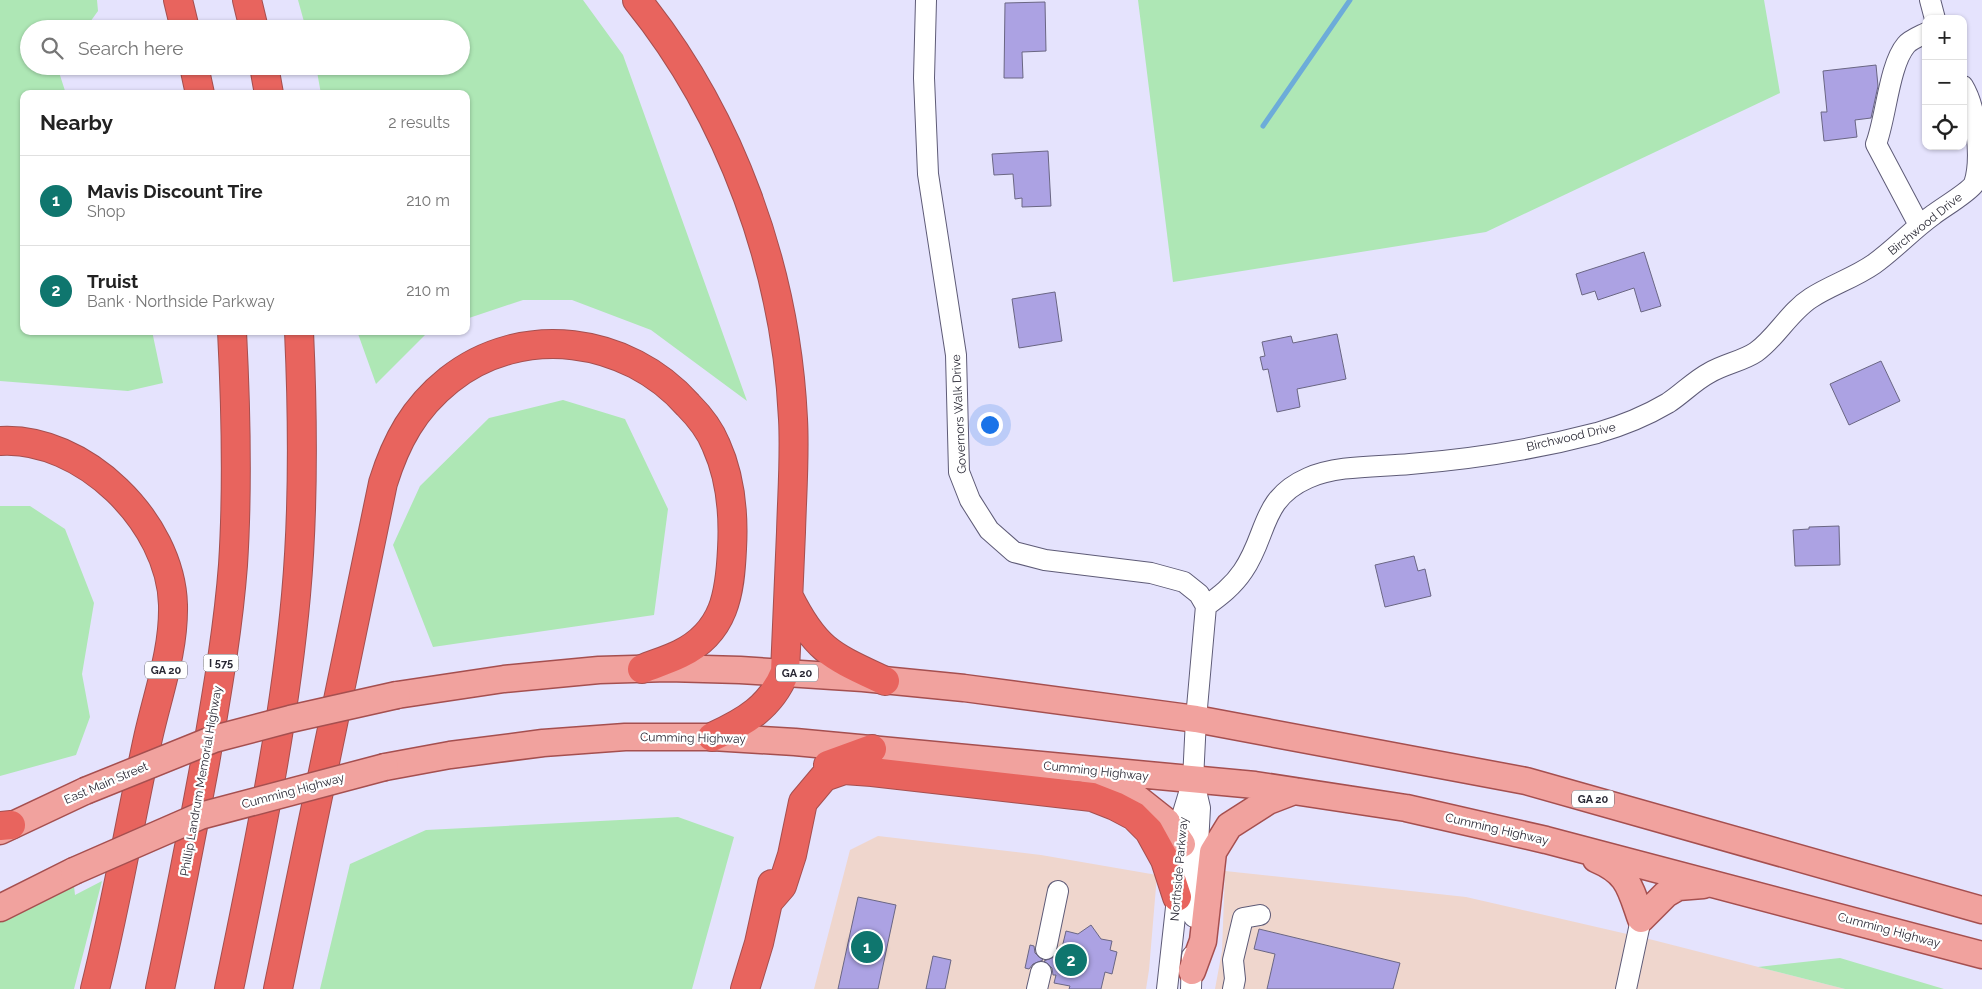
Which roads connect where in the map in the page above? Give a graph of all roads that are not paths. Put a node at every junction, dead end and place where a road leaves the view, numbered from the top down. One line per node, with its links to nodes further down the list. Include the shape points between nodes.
1 (178, 0): 7 (highway)
2 (247, 0): 8 (highway)
3 (636, 0): 19 (highway, via 695,85 716,125 749,202 774,288 784,336 793,419)
4 (926, 0): 20 (street, Governors Walk Drive, via 924,78 928,174 956,355 959,472 970,500 989,530 1014,552 1045,560 1151,573 1184,582 1199,594)
5 (1930, 0): 6 (street)
6 (1934, 15)
7 (183, 20)
8 (252, 20)
9 (1922, 35): 15 (street, via 1906,45 1895,68 1876,144)
10 (196, 75): 12 (highway)
11 (266, 75): 13 (highway)
12 (199, 90)
13 (268, 90)
14 (1967, 94): 15 (street, Birchwood Drive, via 1975,111 1982,161 1974,185)
15 (1919, 226): 20 (street, Birchwood Drive, via 1875,264 1808,300 1754,353 1708,373 1668,403 1624,425 1533,448 1332,471 1294,485 1276,501 1267,516 1244,570 1232,585)
16 (232, 335): 45 (highway, Phillip Landrum Memorial Highway / I 575, via 236,434 233,566 200,785)
17 (299, 335): 46 (highway, via 302,470 296,594 272,778)
18 (0, 441): 44 (highway, GA 20, via 35,444 60,452 108,481 139,515 152,536 169,580 173,603 170,649)
19 (788, 595): 22 (highway); 23 (highway, via 807,630 830,653)
20 (1206, 606): 24 (street)
21 (642, 669): 22 (main road, GA 20); 30 (main road, East Main Street / GA 20, bridge, via 504,679 397,695 290,719 214,739); 47 (highway, via 700,642 714,628 723,610 732,559 732,502 716,444 677,392 629,359 575,344 548,344 523,347 475,363 430,397 408,424 392,454 381,493)
22 (785, 672): 23 (main road, GA 20); 25 (highway, via 776,692 760,710)
23 (885, 681): 24 (main road, GA 20, via 964,688)
24 (1196, 719): 28 (street); 38 (main road, GA 20, via 1526,780)
25 (712, 737): 26 (main road, Cumming Highway); 37 (main road, Cumming Highway, bridge, via 543,743 385,767 200,816 74,871)
26 (872, 749): 27 (main road, Cumming Highway); 36 (highway, via 819,770 799,788 781,833)
27 (1088, 770): 28 (main road, Cumming Highway); 32 (main road, via 1096,778 1138,799 1167,822)
28 (1193, 780): 29 (main road, Cumming Highway); 32 (street, Northside Parkway, via 1183,813); 43 (street, Northside Parkway, via 1200,808)
29 (1294, 791): 31 (main road, Cumming Highway, via 1406,808); 43 (main road, via 1268,801 1228,826 1213,852 1202,941)
30 (4, 827)
31 (1546, 840): 33 (main road, Cumming Highway); 40 (main road, via 1610,865 1624,876)
32 (1182, 844): 35 (street, Northside Parkway)
33 (1711, 884): 40 (main road, via 1678,887 1666,894); 42 (main road, Cumming Highway)
34 (1058, 891): 41 (street)
35 (1177, 897): 36 (highway, via 1165,860 1149,832 1134,816 1092,797 844,770 824,777 803,802 782,886); 49 (street, Northside Parkway)
36 (769, 901): 48 (highway)
37 (0, 908)
38 (1982, 910)
39 (1260, 914): 50 (street, via 1242,918 1233,960)
40 (1641, 919): 51 (street)
41 (1046, 949)
42 (1982, 955)
43 (1191, 980)
44 (95, 989)
45 (160, 989)
46 (229, 989)
47 (278, 989)
48 (745, 989)
49 (1168, 989)
50 (1233, 989)
51 (1626, 989)

